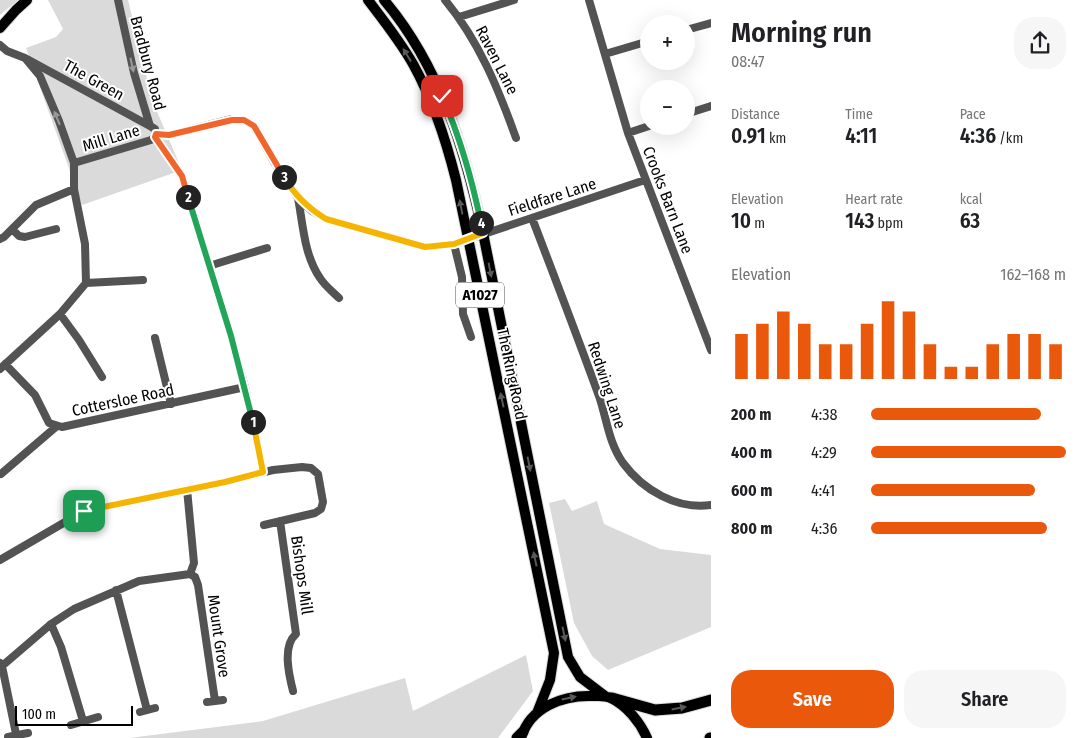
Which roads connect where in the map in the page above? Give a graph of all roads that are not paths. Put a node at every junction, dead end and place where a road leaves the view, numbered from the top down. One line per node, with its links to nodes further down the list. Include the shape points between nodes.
1 (28, 0): 11 (main road)
2 (118, 0): 18 (street, Bradbury Road, one-way to 18)
3 (368, 0): 31 (main road, The Ring Road / A1027, one-way to 3, via 448,149 434,107 393,32)
4 (384, 0): 30 (main road, The Ring Road / A1027, via 417,48 451,117 470,176)
5 (445, 0): 8 (street, Raven Lane)
6 (514, 0): 8 (street)
7 (589, 0): 14 (street, Crooks Barn Lane)
8 (459, 16): 22 (street, Raven Lane, via 500,93)
9 (711, 23): 10 (street)
10 (695, 27)
11 (0, 28)
12 (640, 44): 14 (street)
13 (0, 45): 15 (street, The Green)
14 (605, 54): 20 (street, Crooks Barn Lane)
15 (25, 58): 18 (street, The Green); 23 (street, one-way to 15, via 40,76)
16 (711, 106): 17 (street)
17 (695, 111)
18 (150, 126): 21 (street, Bradbury Road, via 155,129)
19 (640, 129): 20 (street)
20 (628, 132): 24 (street, Crooks Barn Lane)
21 (155, 136): 23 (street, Mill Lane); 26 (street, Mill Lane, via 244,120 254,126); 35 (street, Bradbury Road, via 182,176)
22 (516, 138)
23 (74, 163): 25 (street)
24 (645, 180): 27 (street, Fieldfare Lane); 42 (street, Crooks Barn Lane)
25 (74, 189): 28 (street, via 36,205); 37 (street, via 84,244)
26 (298, 198): 33 (street, via 326,219 370,232 425,247); 38 (street, via 312,265 321,280)
27 (532, 218): 30 (street, Fieldfare Lane); 51 (street, Redwing Lane, via 601,401 612,443 623,463 657,494 678,502)
28 (12, 229): 29 (street, via 25,237); 32 (street)
29 (56, 229)
30 (483, 233): 31 (street, Fieldfare Lane); 60 (main road, The Ring Road / A1027, one-way to 60, via 568,657 580,676)
31 (467, 238): 33 (street, Fieldfare Lane); 64 (main road, The Ring Road / A1027, one-way to 31, via 550,680 554,653)
32 (0, 239)
33 (454, 244): 40 (street, via 462,277 463,314)
34 (267, 248): 35 (street)
35 (209, 266): 45 (street, Bradbury Road)
36 (144, 280): 37 (street)
37 (86, 283): 39 (street)
38 (339, 298)
39 (60, 314): 43 (street); 44 (street)
40 (471, 336)
41 (155, 338): 46 (street)
42 (711, 348)
43 (3, 366): 47 (street, Cottersloe Road, via 35,395 49,423)
44 (102, 376)
45 (245, 387): 46 (street, Cottersloe Road); 48 (street, Bradbury Road)
46 (171, 404): 47 (street, Cottersloe Road)
47 (57, 426): 49 (street)
48 (263, 472): 50 (street); 52 (street, Bishops Mill, via 302,467 311,468 318,474 323,502 321,509)
49 (1, 474)
50 (187, 489): 54 (street, via 84,511); 55 (street, via 194,563)
51 (711, 505)
52 (280, 521): 53 (street, Bishops Mill); 59 (street, Bishops Mill, via 296,634 288,652)
53 (264, 525)
54 (0, 560)
55 (190, 574): 56 (street, via 139,581); 62 (street, Mount Grove, via 198,585)
56 (116, 590): 57 (street, via 74,609); 63 (street)
57 (51, 624): 58 (street); 66 (street)
58 (1, 664): 69 (street)
59 (292, 691)
60 (608, 697): 61 (highway, one-way to 61, via 655,710 682,708); 64 (main road, A1027, one-way to 60, via 556,701 571,697); 72 (main road, A1027, via 628,710)
61 (711, 700)
62 (215, 701)
63 (148, 710)
64 (537, 713): 71 (main road, A1027)
65 (98, 717): 66 (street)
66 (83, 721): 67 (street)
67 (71, 725)
68 (28, 732): 69 (street)
69 (16, 734): 70 (street)
70 (8, 736)
71 (520, 736)
72 (646, 737)

